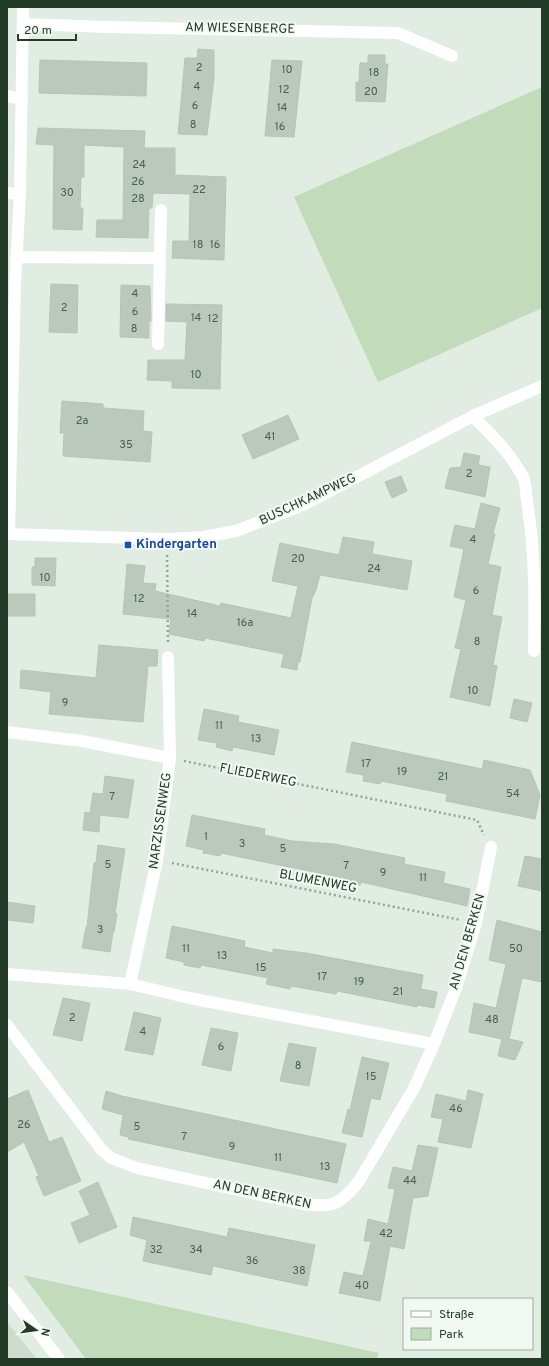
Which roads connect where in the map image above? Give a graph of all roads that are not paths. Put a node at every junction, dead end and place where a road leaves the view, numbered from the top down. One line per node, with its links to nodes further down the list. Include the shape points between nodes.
1 (24, 7): 2 (street)
2 (24, 24): 3 (street, AM WIESENBERGE, via 398,33); 5 (street)
3 (452, 56)
4 (7, 96): 5 (street)
5 (22, 99): 7 (street)
6 (7, 193): 7 (street)
7 (20, 194): 9 (street)
8 (161, 210): 10 (street)
9 (17, 257): 10 (street); 11 (street)
10 (159, 258): 12 (street)
11 (11, 285): 14 (street)
12 (158, 344)
13 (542, 386): 15 (street, BUSCHKAMPWEG)
14 (10, 390): 16 (street)
15 (473, 416): 16 (street, BUSCHKAMPWEG, via 303,505 236,531 204,537 167,539); 17 (street, via 506,449 524,479 530,517 535,610)
16 (8, 534)
17 (534, 651)
18 (168, 656): 20 (street, NARZISSENWEG)
19 (7, 732): 20 (street, via 82,741)
20 (170, 758): 23 (street, NARZISSENWEG, via 156,860)
21 (491, 848): 25 (street, AN DEN BERKEN, via 476,923 456,988)
22 (7, 974): 23 (street)
23 (130, 984): 25 (street, via 194,1000)
24 (7, 1025): 25 (street, AN DEN BERKEN, via 101,1149 111,1158 136,1168 321,1207 336,1203 359,1181 414,1088)
25 (434, 1044)
26 (7, 1292): 27 (street)
27 (59, 1359)

